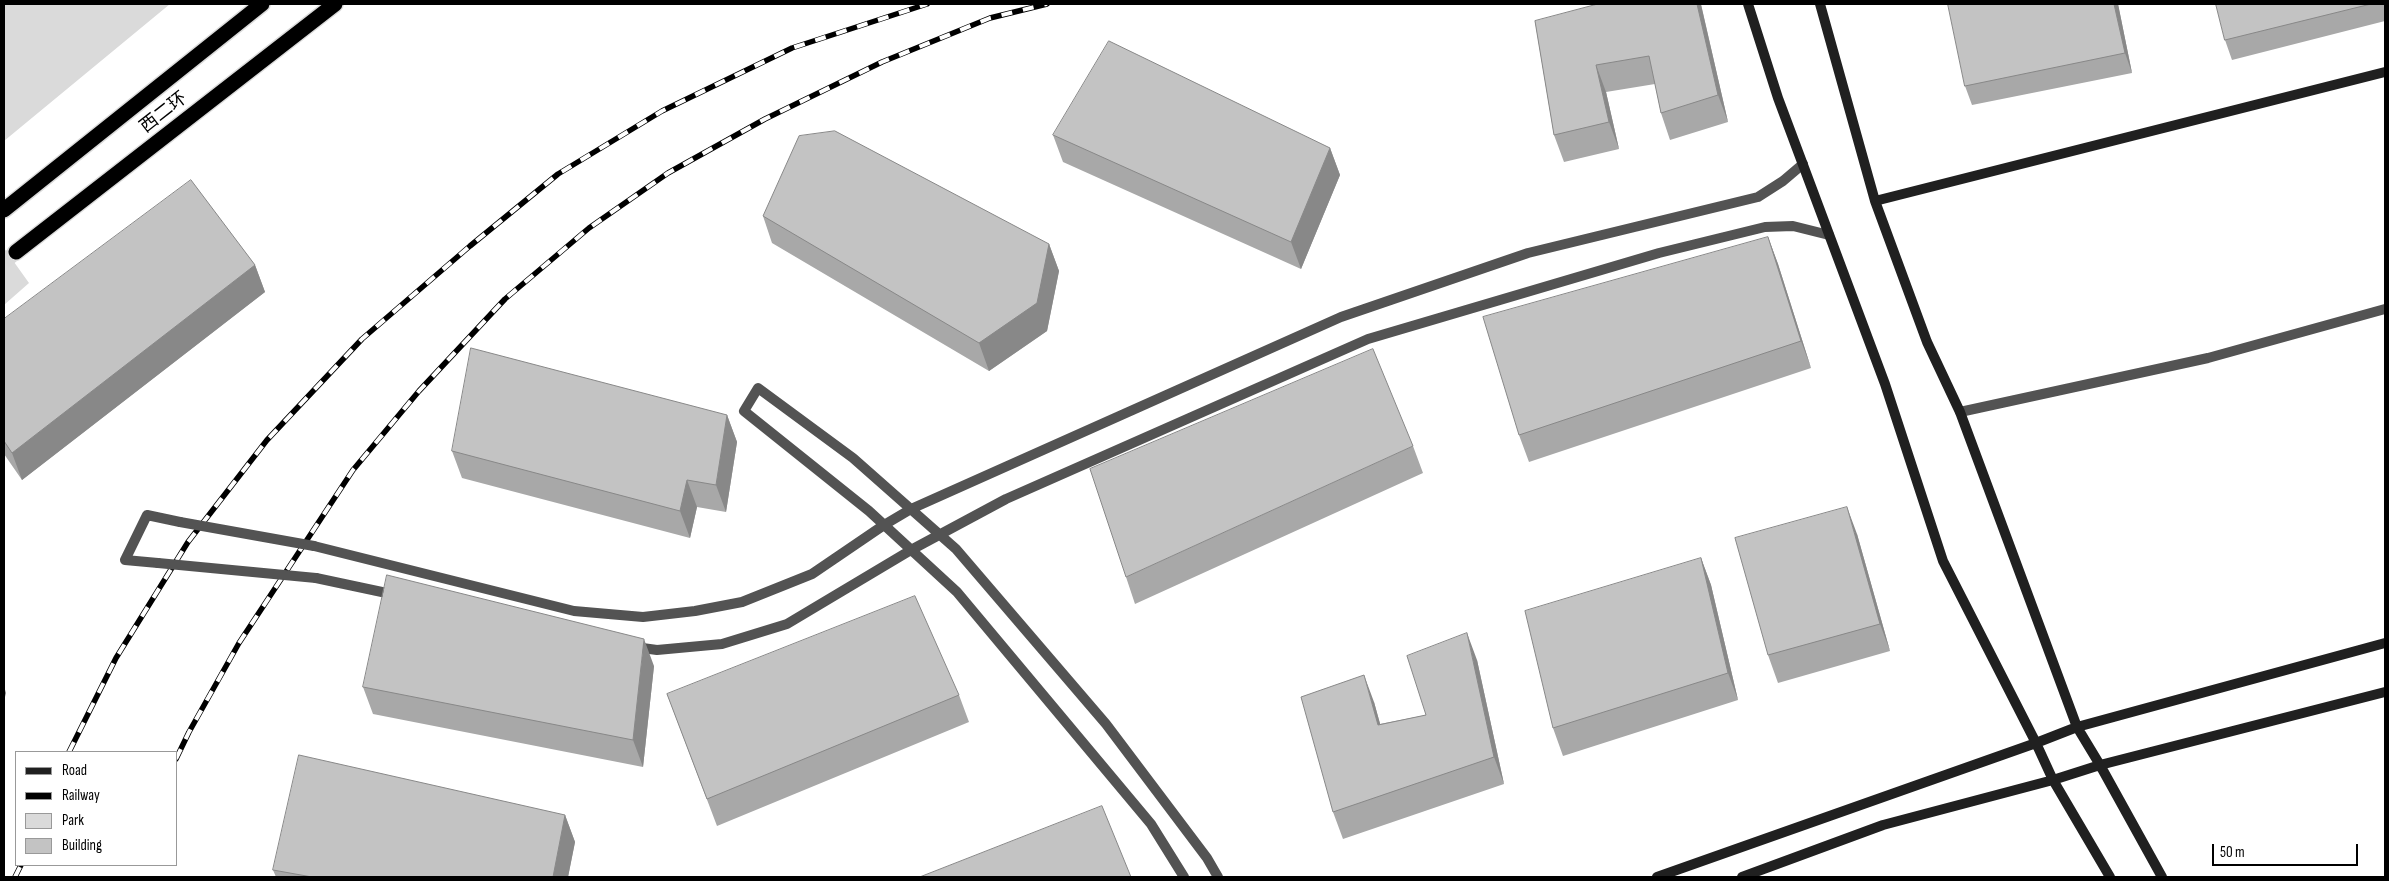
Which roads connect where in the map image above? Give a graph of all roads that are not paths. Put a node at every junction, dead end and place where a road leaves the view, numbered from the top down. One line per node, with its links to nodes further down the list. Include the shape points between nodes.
1 (262, 4): 8 (highway, 西二环)
2 (335, 4): 10 (highway, 西二环)
3 (1748, 4): 6 (street)
4 (1820, 4): 7 (street)
5 (2385, 72): 7 (street)
6 (1803, 164): 9 (street); 13 (street, via 1758,197 1528,253 1341,318)
7 (1875, 201): 12 (street, via 1927,342)
8 (4, 210)
9 (1829, 235): 15 (street, via 1793,226 1766,226 1659,253 1368,339 1006,499); 22 (street, via 1885,384 1943,560)
10 (16, 252)
11 (2385, 309): 12 (street, via 2208,358)
12 (1960, 412): 21 (street)
13 (911, 509): 14 (street); 14 (street, via 853,458 758,388 744,410); 15 (street)
14 (884, 525): 16 (street); 17 (street, bridge, via 812,574 742,602 695,612 643,617 574,611 314,546 147,515 125,560 316,578)
15 (940, 534): 16 (street); 26 (street, via 1106,724)
16 (911, 550): 19 (street, via 787,624 722,644 657,650); 25 (street, via 957,592 1064,719 1151,824)
17 (410, 598)
18 (2385, 643): 21 (street)
19 (628, 646)
20 (2385, 692): 23 (street)
21 (2077, 727): 22 (street); 23 (street)
22 (2036, 743): 24 (street); 27 (street)
23 (2100, 764): 24 (street); 30 (street)
24 (2053, 780): 28 (street, via 1884,825); 29 (street)
25 (1184, 877)
26 (1218, 877)
27 (1657, 877)
28 (1742, 877)
29 (2110, 877)
30 (2162, 877)

